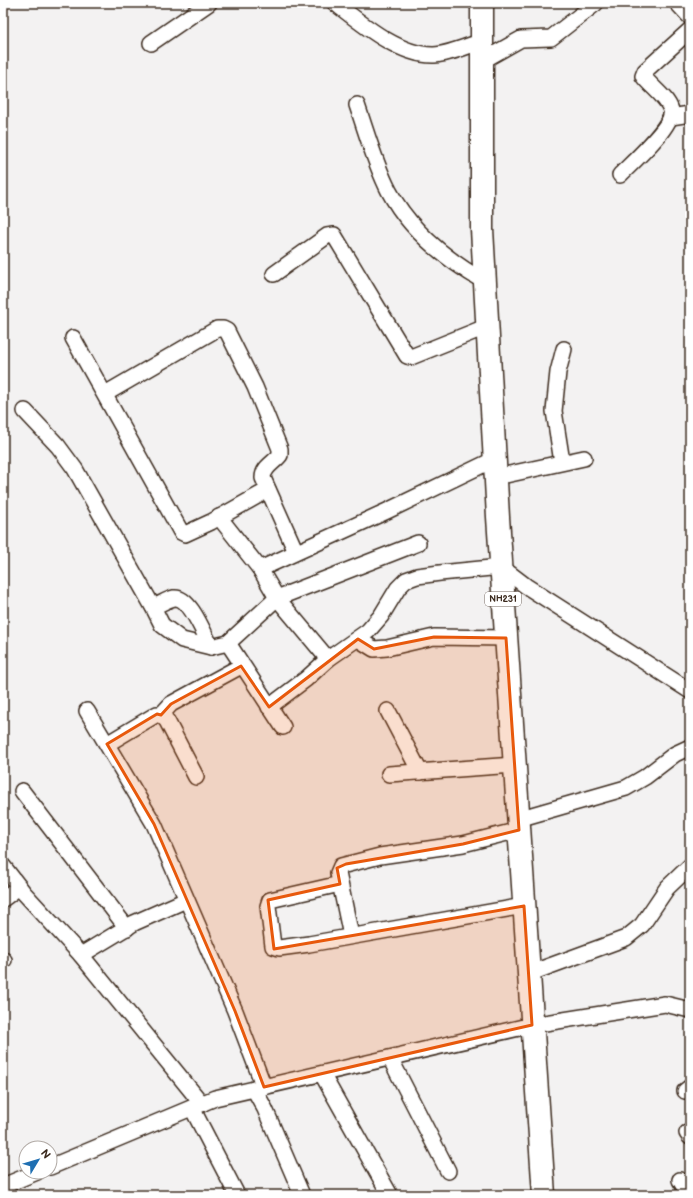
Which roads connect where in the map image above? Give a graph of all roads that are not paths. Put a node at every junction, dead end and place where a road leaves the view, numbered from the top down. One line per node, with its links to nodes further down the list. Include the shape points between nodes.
1 (209, 3): 8 (street)
2 (335, 3): 9 (street, via 388,41 417,54)
3 (482, 3): 9 (highway, NH231)
4 (596, 3): 9 (street, via 551,38 521,39)
5 (677, 3): 6 (street)
6 (690, 17)
7 (690, 30): 11 (street, via 648,67 643,76 671,111)
8 (151, 43)
9 (482, 51): 14 (highway, NH231, via 482,229)
10 (357, 105): 14 (street, via 382,178 401,209 433,246)
11 (683, 119): 12 (street, via 665,127)
12 (620, 175)
13 (274, 274): 15 (street, via 327,236 334,235 407,356 411,357)
14 (485, 282): 15 (highway, NH231)
15 (488, 326): 22 (highway, NH231)
16 (73, 338): 18 (street)
17 (564, 349): 21 (street, via 558,372 554,411)
18 (105, 394): 23 (street, via 217,329 227,331 255,387 280,449 280,455 263,473); 24 (street, via 181,532 185,534)
19 (25, 411): 30 (street, via 58,446 75,469)
20 (584, 458): 21 (street)
21 (562, 462): 22 (street)
22 (495, 468): 26 (street, via 387,511); 27 (highway, NH231)
23 (268, 490): 24 (street); 26 (street)
24 (219, 517): 28 (street)
25 (418, 543): 29 (street)
26 (296, 552): 28 (street)
27 (501, 567): 31 (highway, NH231); 32 (street, via 417,576 406,580 398,588 381,616); 37 (street, via 526,586)
28 (260, 569): 29 (street)
29 (277, 598): 33 (street); 35 (street)
30 (153, 607): 34 (street, via 162,625 171,633 182,640); 34 (street, via 174,598 184,600)
31 (506, 638): 32 (street, via 434,637 374,649); 45 (highway, NH231)
32 (358, 639): 35 (street)
33 (228, 643): 34 (street); 36 (street)
34 (211, 647)
35 (328, 659): 38 (street)
36 (242, 666): 38 (street); 41 (street, via 171,704)
37 (690, 691)
38 (269, 707): 42 (street)
39 (88, 711): 43 (street)
40 (388, 711): 46 (street)
41 (161, 715): 43 (street, via 156,714); 48 (street, via 167,721)
42 (283, 727)
43 (107, 744): 56 (street, via 154,824)
44 (690, 747): 50 (street, via 674,754 645,777 626,788)
45 (514, 765): 46 (street); 50 (highway, NH231)
46 (420, 772): 47 (street)
47 (389, 774)
48 (196, 777)
49 (22, 791): 58 (street)
50 (518, 824): 53 (street, via 463,844 380,856 346,864 339,869); 57 (highway, NH231)
51 (3, 866): 54 (street)
52 (690, 866): 61 (street, via 667,888 642,925 626,938)
53 (340, 884): 59 (street); 59 (street, via 270,900 268,906 271,939 273,946 279,948)
54 (19, 887): 55 (street); 60 (street)
55 (3, 899)
56 (186, 900): 58 (street); 66 (street, via 235,1010)
57 (524, 906): 59 (street); 61 (highway, NH231)
58 (127, 928): 60 (street)
59 (350, 936)
60 (81, 955): 67 (street)
61 (528, 974): 63 (highway, NH231)
62 (690, 1008): 63 (street, via 665,1004)
63 (532, 1025): 64 (street); 76 (highway, NH231)
64 (390, 1058): 65 (street); 69 (street)
65 (322, 1074): 66 (street); 75 (street)
66 (259, 1088): 67 (street, via 215,1098); 74 (street, via 265,1109)
67 (197, 1106): 68 (street); 73 (street)
68 (58, 1164)
69 (448, 1171)
70 (18, 1180): 72 (street)
71 (680, 1180): 77 (street)
72 (3, 1186)
73 (237, 1195)
74 (302, 1195)
75 (390, 1195)
76 (544, 1195)
77 (690, 1195)

